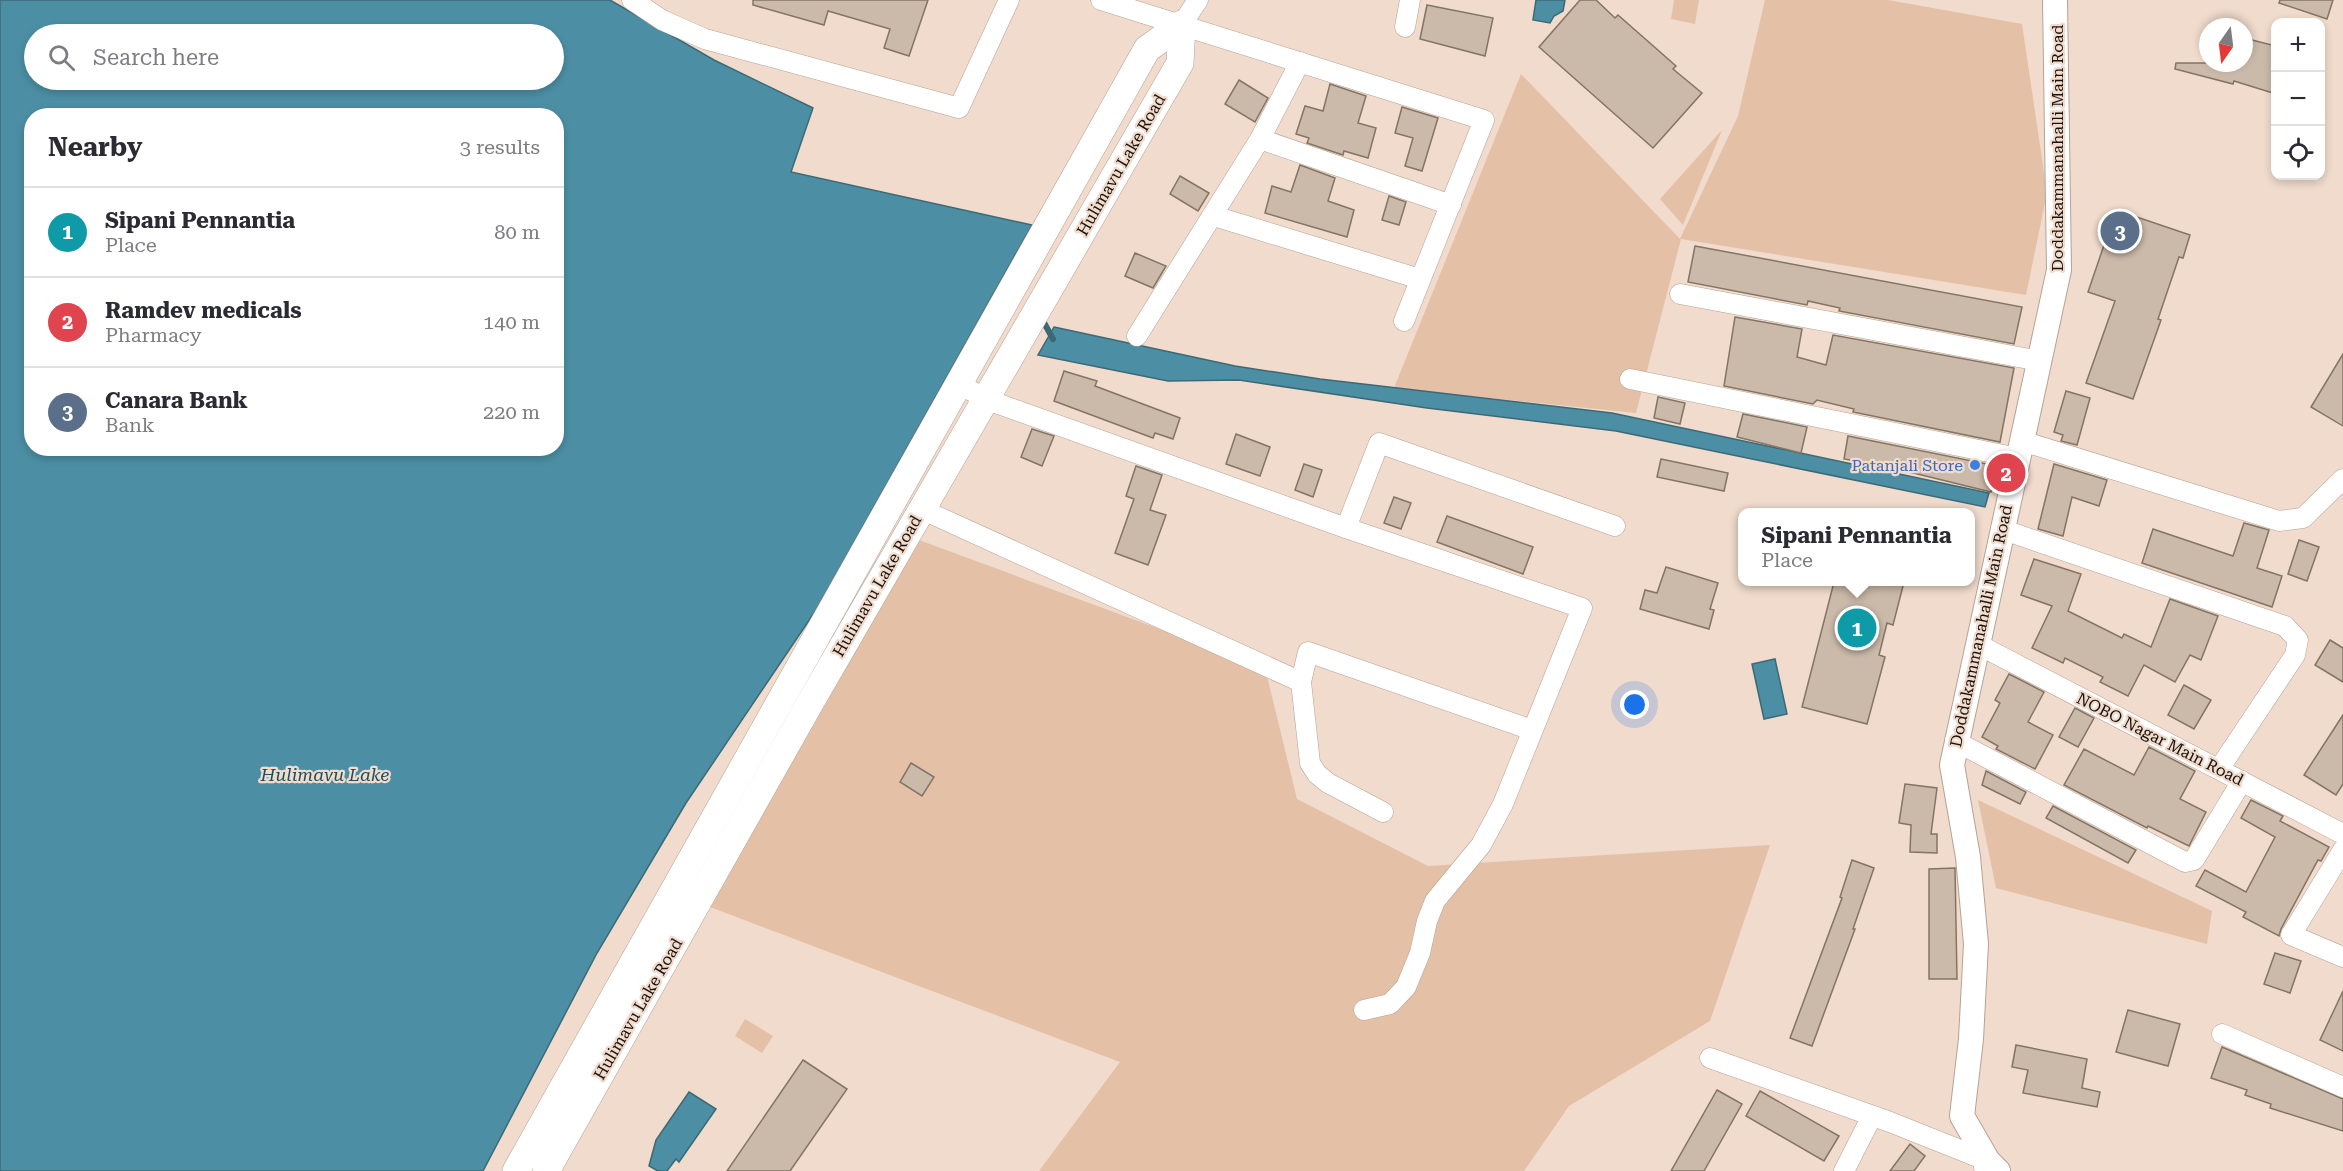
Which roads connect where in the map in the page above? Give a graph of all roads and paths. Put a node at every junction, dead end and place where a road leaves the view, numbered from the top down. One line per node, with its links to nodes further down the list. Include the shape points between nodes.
1 (632, 0): 2 (street, via 662,20 705,39 959,108)
2 (1009, 0)
3 (1101, 0): 7 (street)
4 (1198, 0): 7 (street)
5 (1410, 0): 8 (street)
6 (2055, 0): 17 (street, Doddakammanahalli Main Road, via 2059,270)
7 (1182, 24): 9 (street); 19 (main road, Hulimavu Lake Road, via 1147,49); 20 (main road, Hulimavu Lake Road, via 1180,63)
8 (1405, 27)
9 (1300, 62): 10 (street); 11 (street, via 1484,120)
10 (1260, 140): 11 (street); 12 (street)
11 (1450, 205): 13 (street)
12 (1214, 216): 13 (street); 16 (street)
13 (1420, 279): 15 (street)
14 (1680, 294): 17 (street)
15 (1404, 321)
16 (1137, 336)
17 (2040, 361): 21 (street, Doddakammanahalli Main Road)
18 (1630, 379): 21 (street)
19 (960, 384): 20 (street); 43 (main road, Hulimavu Lake Road)
20 (985, 399): 23 (main road, Hulimavu Lake Road); 25 (street)
21 (2020, 450): 22 (street, via 2279,521 2303,518); 26 (street, Doddakammanahalli Main Road)
22 (2343, 479)
23 (921, 509): 28 (street); 44 (main road, Hulimavu Lake Road)
24 (1615, 526): 25 (street, via 1379,443)
25 (1346, 528): 29 (street, via 1582,608)
26 (2001, 529): 27 (street, Doddakammanahalli Main Road); 31 (street, via 2285,626 2298,640 2295,655)
27 (1977, 644): 30 (street, Doddakammanahalli Main Road); 31 (street, NOBO Nagar Main Road)
28 (1301, 682): 29 (street, via 1308,652); 33 (street, via 1310,763 1317,774)
29 (1532, 729): 37 (street, via 1503,804 1480,845 1435,901 1406,987 1390,1004)
30 (1955, 741): 32 (street, via 2185,862 2194,860); 42 (street, Doddakammanahalli Main Road, via 1952,775 1968,857 1976,944 1962,1116)
31 (2218, 769): 32 (street, NOBO Nagar Main Road)
32 (2242, 781): 34 (street, NOBO Nagar Main Road)
33 (1383, 812)
34 (2340, 825)
35 (2343, 850): 36 (street, via 2291,935)
36 (2343, 957)
37 (1364, 1010)
38 (2222, 1034): 40 (street)
39 (1710, 1058): 41 (street)
40 (2343, 1087)
41 (1872, 1116): 42 (street); 45 (street)
42 (1989, 1168)
43 (516, 1171)
44 (546, 1171)
45 (1844, 1171)

